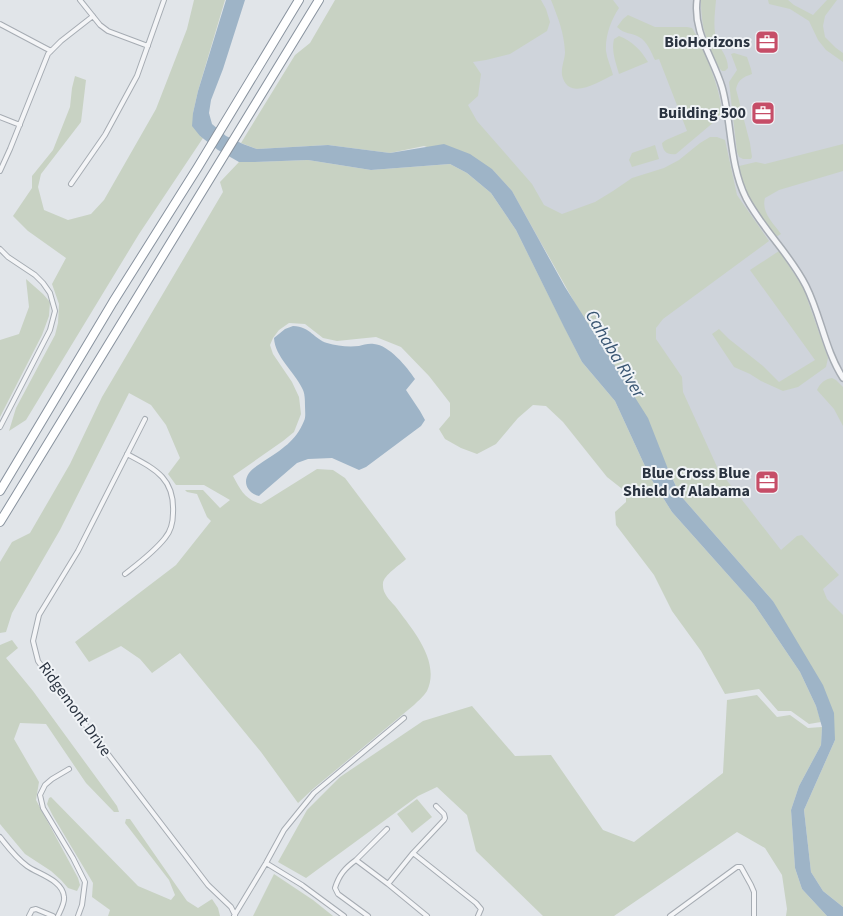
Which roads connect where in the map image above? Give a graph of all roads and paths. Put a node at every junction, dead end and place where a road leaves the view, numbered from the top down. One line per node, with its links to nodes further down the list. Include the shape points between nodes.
1 (80, 0): 6 (street)
2 (164, 0): 8 (street)
3 (299, 0): 19 (highway)
4 (319, 0): 20 (highway)
5 (697, 0): 15 (street, via 700,34 721,86 740,184 753,210 806,285 832,359)
6 (93, 16): 8 (street, via 112,33); 9 (street)
7 (0, 24): 9 (street)
8 (148, 46): 13 (street, via 137,76 111,126)
9 (51, 51): 11 (street)
10 (0, 117): 11 (street)
11 (20, 125): 12 (street)
12 (0, 171)
13 (71, 184)
14 (0, 249): 17 (street, via 43,283 55,311 50,330)
15 (843, 378)
16 (145, 419): 18 (street, Ridgemont Drive)
17 (0, 428)
18 (127, 454): 21 (street, via 159,474 169,486 174,504 173,523 166,537); 31 (street, Ridgemont Drive, via 78,551 39,615 33,641 38,661 62,694 208,885 231,907)
19 (0, 491)
20 (0, 522)
21 (125, 574)
22 (404, 718): 29 (street, via 314,793 284,830)
23 (69, 770): 35 (street, via 45,785 40,795 42,808 86,882)
24 (436, 806): 27 (street, via 445,818)
25 (387, 829): 28 (street)
26 (0, 837): 34 (street, via 28,867 60,887 64,898)
27 (413, 853): 30 (street); 39 (street, via 476,903 481,909)
28 (356, 860): 30 (street); 37 (street, via 342,872 335,888 338,894)
29 (266, 863): 31 (street); 36 (street)
30 (388, 884): 38 (street)
31 (234, 915)
32 (28, 916): 33 (street, via 36,909)
33 (53, 916)
34 (58, 916)
35 (78, 916)
36 (344, 916)
37 (368, 916)
38 (427, 916)
39 (478, 916)
40 (670, 916): 41 (street, via 741,867 754,892)
41 (754, 916)

